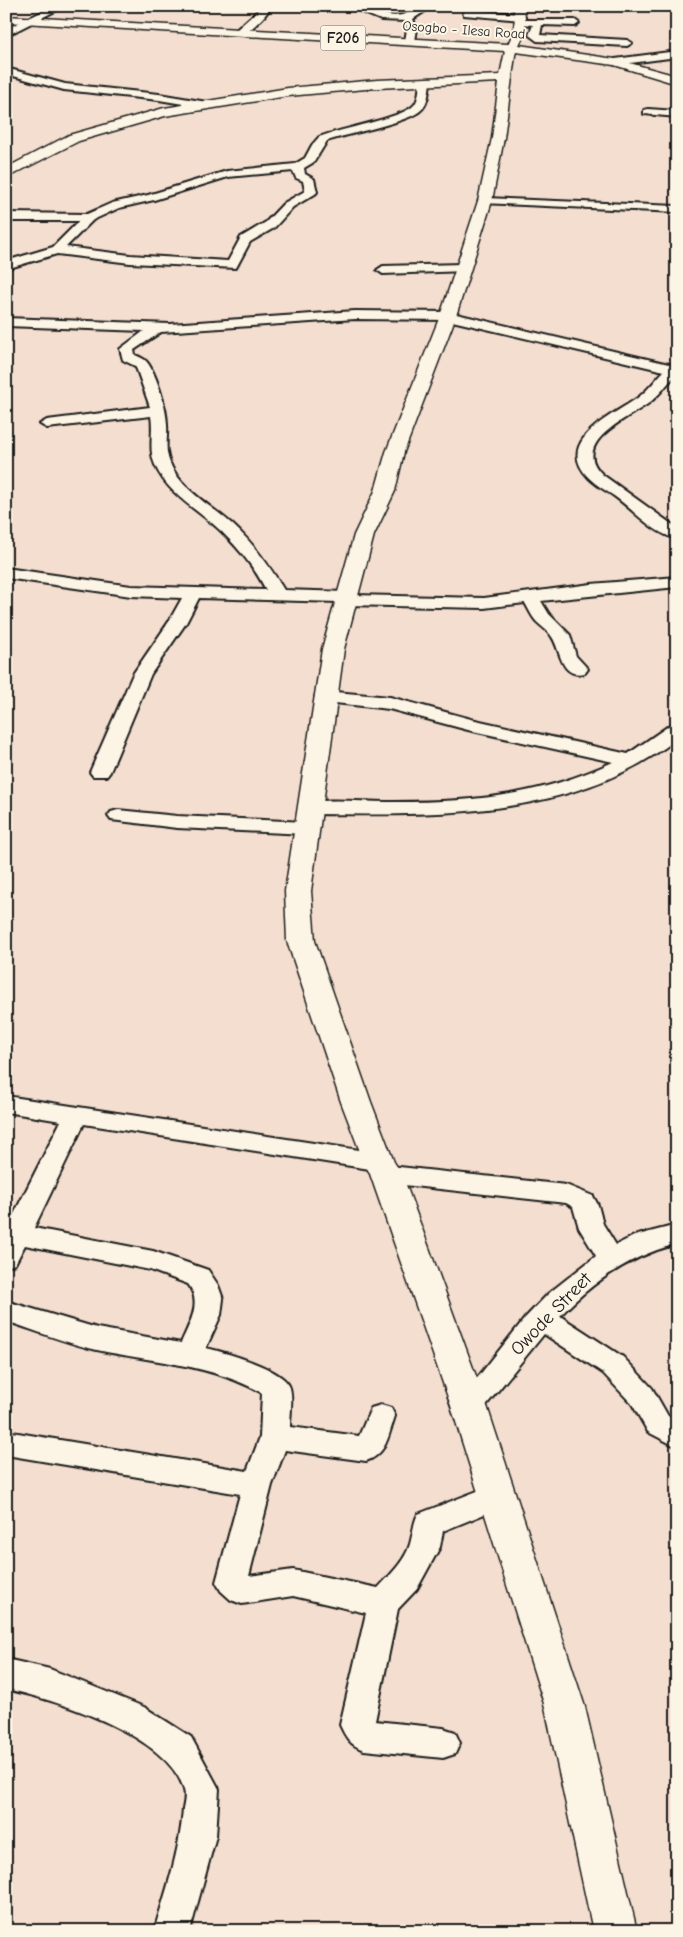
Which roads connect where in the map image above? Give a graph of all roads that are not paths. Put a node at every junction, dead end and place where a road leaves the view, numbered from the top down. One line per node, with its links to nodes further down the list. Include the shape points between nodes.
1 (61, 6): 8 (street)
2 (268, 6): 11 (street)
3 (429, 6): 7 (street)
4 (363, 11): 7 (street, via 381,17)
5 (467, 14): 10 (street)
6 (6, 19): 8 (main road, Osogbo - Ilesa Road / F206)
7 (407, 19): 13 (street, via 412,29)
8 (36, 20): 11 (main road, Osogbo - Ilesa Road / F206); 12 (street)
9 (576, 23): 10 (street)
10 (523, 26): 13 (main road, Osogbo - Ilesa Road / F206); 14 (street, via 541,39); 16 (main road, Osogbo - Ilesa Road / F206); 18 (main road, via 509,55)
11 (239, 32): 13 (main road, Osogbo - Ilesa Road / F206)
12 (6, 33)
13 (410, 42)
14 (628, 44)
15 (676, 54): 16 (street)
16 (615, 62): 19 (main road, Osogbo - Ilesa Road / F206)
17 (6, 71): 21 (street, via 64,87)
18 (506, 78): 20 (main road); 26 (main road, via 498,138)
19 (677, 80)
20 (425, 82): 21 (main road, via 318,89); 24 (street, via 424,96 417,109 323,139 316,145 310,160)
21 (207, 104): 25 (main road, via 164,112 74,138)
22 (648, 112): 23 (street)
23 (677, 114)
24 (298, 167): 29 (street, via 221,176 116,205); 30 (street, via 300,176 308,179 311,192 288,205 286,211 270,225 246,240 232,265 130,259)
25 (6, 174)
26 (484, 201): 27 (street); 32 (main road)
27 (677, 209)
28 (6, 217): 29 (street)
29 (89, 218): 30 (street)
30 (57, 250): 31 (street)
31 (6, 265)
32 (462, 268): 33 (street); 34 (main road)
33 (383, 270)
34 (448, 316): 36 (street, via 355,315); 37 (street); 46 (main road, via 409,411 385,491 364,535)
35 (6, 322): 36 (street)
36 (157, 328): 38 (street, via 127,349 128,357 140,363 144,370)
37 (676, 369): 40 (street, via 652,394 601,428 585,449 589,469 600,480 623,494 664,528)
38 (157, 411): 39 (street); 44 (street, via 160,425 158,451 172,480 260,560)
39 (47, 424)
40 (677, 534)
41 (6, 572): 43 (street, via 131,590)
42 (677, 582): 45 (street)
43 (193, 593): 44 (street); 51 (street, via 142,674)
44 (278, 595): 46 (street)
45 (531, 598): 46 (street, via 484,603); 47 (street, via 542,617 561,635 568,658)
46 (346, 599): 48 (main road)
47 (580, 669)
48 (324, 697): 50 (street, via 390,703); 53 (main road)
49 (677, 729): 50 (street, via 658,746)
50 (631, 760): 53 (street, via 548,795 512,802)
51 (100, 772)
52 (118, 816): 53 (street, via 177,822)
53 (308, 818): 56 (main road, via 298,891 301,941)
54 (6, 1104): 55 (street)
55 (76, 1116): 56 (street); 58 (street)
56 (382, 1168): 59 (street, via 580,1198 588,1207 589,1222); 63 (main road)
57 (677, 1234): 59 (street, Owode Street, via 663,1236)
58 (12, 1245): 62 (street, via 152,1261 198,1277 209,1299 208,1316)
59 (610, 1258): 61 (street, Owode Street, via 559,1300)
60 (6, 1311): 62 (street, via 97,1338)
61 (543, 1319): 63 (street, Owode Street); 65 (street, via 613,1365 642,1396 658,1424)
62 (190, 1354): 66 (street, via 259,1377 276,1388)
63 (470, 1406): 69 (main road)
64 (381, 1416): 66 (street, via 366,1449)
65 (677, 1435)
66 (275, 1437): 68 (street)
67 (6, 1443): 68 (street)
68 (257, 1485): 70 (street, via 232,1582 242,1590 293,1583)
69 (498, 1495): 70 (street, via 430,1523 425,1547 406,1580); 74 (main road, via 565,1707)
70 (384, 1603): 72 (street, via 357,1725 364,1735)
71 (6, 1674): 73 (street, via 50,1684 132,1718 179,1748 202,1788 199,1836)
72 (443, 1743)
73 (172, 1931)
74 (615, 1931)

